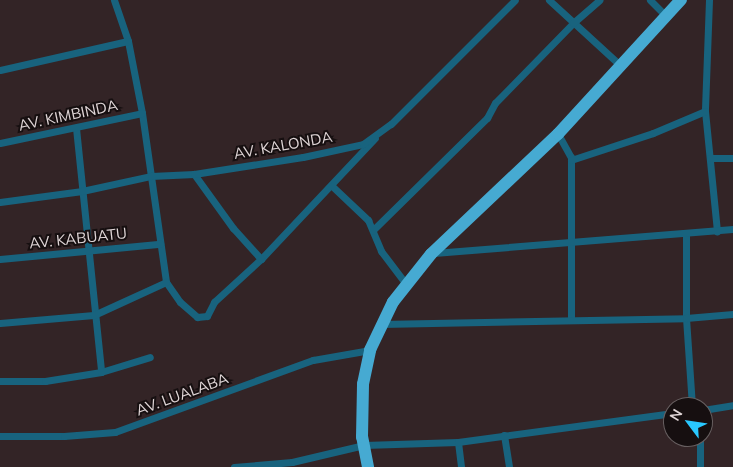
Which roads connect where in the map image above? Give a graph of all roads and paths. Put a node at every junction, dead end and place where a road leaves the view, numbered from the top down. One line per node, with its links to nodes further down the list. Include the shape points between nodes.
1 (114, 0): 10 (street)
2 (515, 0): 17 (street, AV. KALONDA)
3 (549, 0): 9 (street)
4 (599, 0): 9 (street)
5 (650, 0): 8 (street)
6 (681, 0): 8 (highway)
7 (709, 0): 13 (street)
8 (668, 17): 11 (highway)
9 (573, 23): 11 (street); 28 (street, via 495,102 486,118)
10 (128, 41): 12 (street); 14 (street)
11 (620, 65): 16 (highway)
12 (0, 70)
13 (705, 111): 19 (street); 21 (street, via 653,133)
14 (142, 113): 15 (street, AV. KIMBINDA); 23 (street)
15 (76, 128): 18 (street, AV. KIMBINDA); 25 (street)
16 (558, 134): 21 (street); 34 (highway)
17 (375, 138): 22 (street, AV. KALONDA, via 363,144 302,157); 24 (street)
18 (0, 142)
19 (710, 158): 20 (street); 29 (street)
20 (733, 158)
21 (571, 160): 31 (street)
22 (194, 174): 23 (street, AV. KALONDA); 36 (street, via 233,228)
23 (151, 176): 25 (street, AV. KALONDA); 32 (street)
24 (332, 186): 28 (street, via 368,220); 36 (street)
25 (82, 191): 26 (street, AV. KALONDA); 33 (street)
26 (0, 202)
27 (733, 229): 29 (street)
28 (373, 230): 38 (street, via 381,250)
29 (717, 231): 30 (street)
30 (686, 235): 31 (street); 41 (street)
31 (569, 242): 34 (street); 42 (street)
32 (160, 244): 33 (street, AV. KABUATU); 37 (street)
33 (89, 252): 35 (street, AV. KABUATU); 40 (street)
34 (431, 254): 38 (highway)
35 (0, 259)
36 (261, 259): 37 (street, via 202,318 180,302)
37 (166, 282): 40 (street)
38 (406, 284): 44 (highway)
39 (733, 314): 41 (street)
40 (94, 315): 43 (street); 47 (street)
41 (686, 318): 42 (street); 49 (street)
42 (571, 320): 44 (street)
43 (0, 322)
44 (382, 324): 45 (highway)
45 (370, 350): 54 (street, AV. LUALABA, via 313,360 115,432); 56 (highway, via 363,384)
46 (150, 357): 47 (street)
47 (101, 372): 48 (street, via 45,381)
48 (0, 381)
49 (691, 397)
50 (733, 405): 51 (street)
51 (713, 408)
52 (663, 414): 53 (street)
53 (504, 435): 55 (street); 61 (street)
54 (0, 436)
55 (458, 442): 56 (street); 60 (street)
56 (364, 445): 58 (street, via 292,462); 59 (highway)
57 (700, 447): 62 (street)
58 (234, 467)
59 (368, 467)
60 (461, 467)
61 (509, 467)
62 (700, 467)

